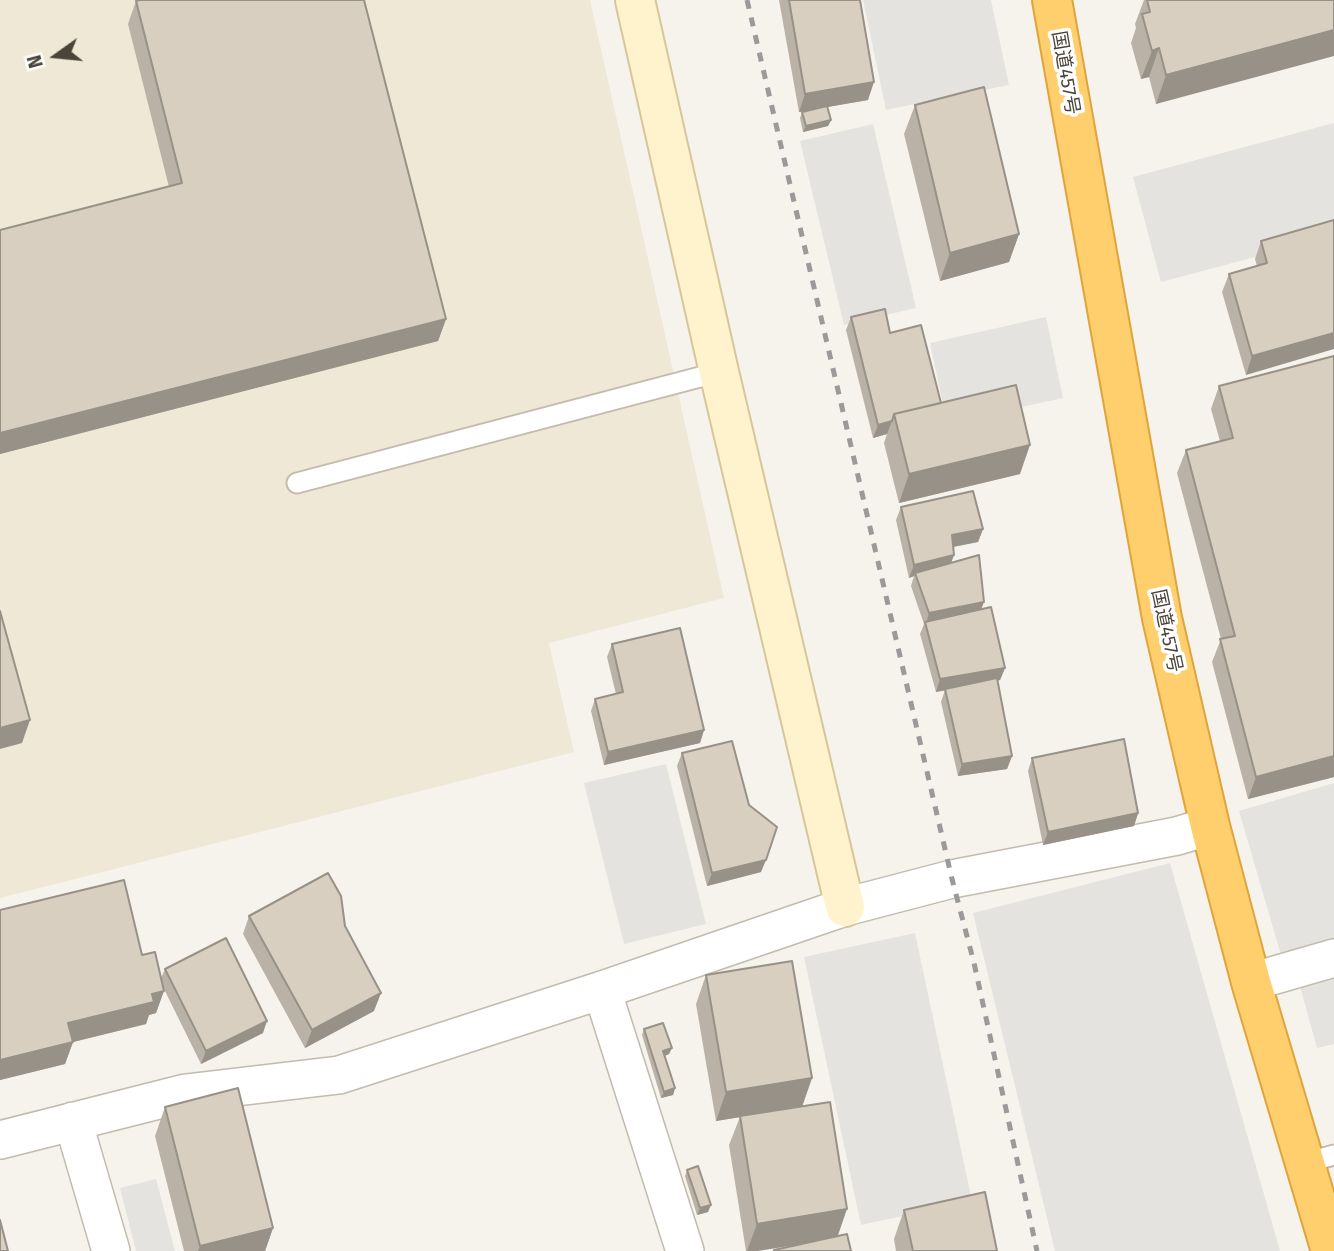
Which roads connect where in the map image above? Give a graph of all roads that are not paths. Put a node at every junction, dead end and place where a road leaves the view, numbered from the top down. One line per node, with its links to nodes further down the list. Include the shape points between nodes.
1 (635, 0): 3 (street)
2 (1052, 0): 5 (highway, 国道457号, via 1162,618)
3 (719, 372): 4 (lane); 6 (street)
4 (297, 483)
5 (1210, 826): 6 (street, via 952,879); 8 (highway, 国道457号)
6 (845, 907): 9 (street)
7 (1334, 958): 8 (street)
8 (1251, 982): 12 (highway, 国道457号)
9 (602, 990): 10 (street, via 339,1075 186,1093); 14 (street)
10 (73, 1121): 11 (street); 13 (street)
11 (0, 1140)
12 (1320, 1159): 15 (highway, 国道457号)
13 (111, 1251)
14 (685, 1251)
15 (1331, 1251)

